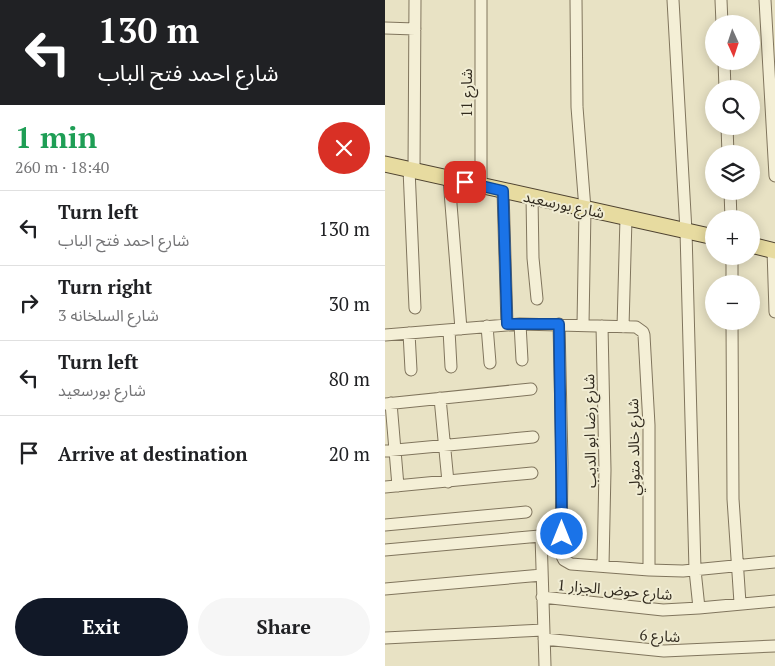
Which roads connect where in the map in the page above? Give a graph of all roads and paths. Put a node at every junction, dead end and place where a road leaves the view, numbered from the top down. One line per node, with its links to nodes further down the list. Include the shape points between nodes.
1 (415, 0): 9 (street)
2 (481, 0): 14 (street, شارع 11)
3 (576, 0): 17 (street, via 577,107)
4 (673, 0): 19 (street)
5 (721, 0): 7 (street)
6 (765, 0): 12 (street)
7 (722, 15)
8 (385, 28): 9 (street)
9 (415, 29): 11 (street)
10 (385, 164): 11 (main road, شارع بورسعيد)
11 (411, 170): 13 (main road, شارع بورسعيد); 24 (street)
12 (775, 176)
13 (449, 179): 14 (main road, شارع بورسعيد); 33 (street)
14 (481, 186): 15 (main road, شارع بورسعيد)
15 (503, 191): 16 (main road, شارع بورسعيد); 26 (street)
16 (532, 198): 17 (main road, شارع بورسعيد); 23 (street)
17 (585, 209): 18 (main road, شارع بورسعيد); 29 (street)
18 (627, 218): 19 (main road, شارع بورسعيد); 32 (street)
19 (686, 231): 20 (main road, شارع بورسعيد); 61 (street)
20 (705, 235)
21 (760, 247): 22 (main road)
22 (774, 251): 25 (street)
23 (537, 299)
24 (415, 308)
25 (775, 312)
26 (507, 324): 27 (street); 30 (street)
27 (520, 324): 28 (street); 38 (street)
28 (559, 324): 29 (street); 54 (street)
29 (583, 325): 31 (street)
30 (487, 326): 33 (street); 39 (street)
31 (602, 326): 32 (street); 58 (street, شارع رضا ابو الديب)
32 (623, 327): 60 (street, شارع خالد متولي, via 636,327 644,336 649,425)
33 (461, 329): 34 (street)
34 (449, 330): 36 (street); 40 (street)
35 (732, 330): 59 (street, via 733,499)
36 (409, 333): 37 (street); 41 (street)
37 (385, 335)
38 (522, 360)
39 (490, 363)
40 (451, 367)
41 (411, 370)
42 (531, 389): 43 (street)
43 (440, 398): 44 (street); 46 (street)
44 (388, 404): 47 (street)
45 (533, 436): 46 (street)
46 (445, 446): 47 (street); 49 (street)
47 (390, 451): 50 (street)
48 (532, 473): 49 (street)
49 (448, 482): 50 (street)
50 (399, 486): 51 (street)
51 (385, 487)
52 (526, 512): 53 (street)
53 (385, 525)
54 (562, 534): 55 (street); 58 (street, via 561,554 564,560 571,564)
55 (541, 535): 56 (street); 62 (street)
56 (385, 550)
57 (775, 562): 59 (street)
58 (603, 566): 60 (street)
59 (737, 566): 61 (street); 66 (street)
60 (649, 570): 61 (street)
61 (695, 570): 67 (street)
62 (542, 575): 63 (street); 64 (street)
63 (385, 589)
64 (542, 597): 67 (street, شارع حوض الجزار 1, via 663,610); 68 (street)
65 (775, 601): 66 (street, شارع حوض الجزار 1)
66 (739, 603): 67 (street, شارع حوض الجزار 1)
67 (699, 608)
68 (544, 635): 69 (street, شارع 6); 70 (street, شارع 6, via 664,651); 71 (street)
69 (385, 638)
70 (775, 646)
71 (545, 666)

